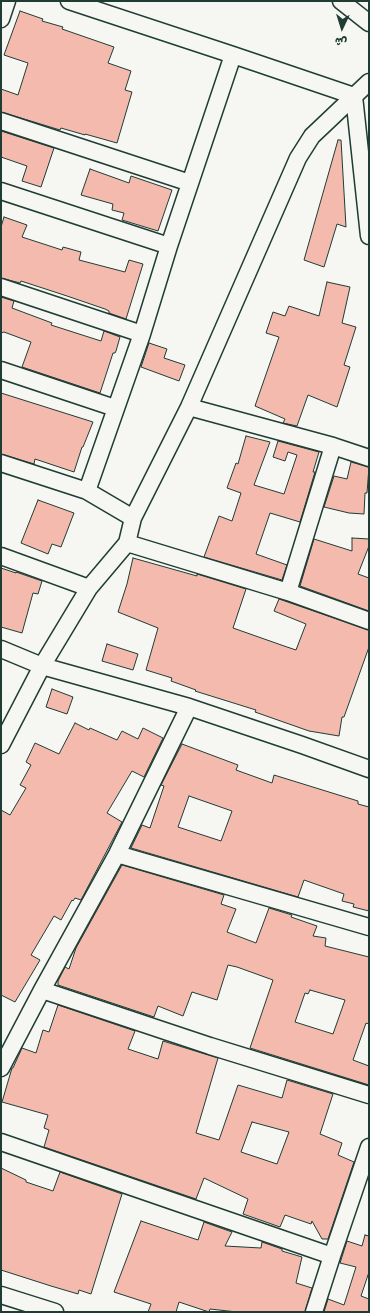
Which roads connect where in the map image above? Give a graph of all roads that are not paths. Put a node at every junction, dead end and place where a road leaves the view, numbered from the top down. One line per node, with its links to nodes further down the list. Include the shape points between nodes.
1 (7, 1): 4 (street)
2 (69, 1): 6 (street)
3 (341, 1): 5 (street)
4 (1, 19)
5 (369, 23)
6 (233, 54): 8 (street); 10 (street)
7 (369, 82): 8 (street)
8 (354, 96): 12 (street); 17 (street, via 312,136 298,158)
9 (1, 121): 10 (street)
10 (190, 183): 13 (street)
11 (1, 191): 13 (street)
12 (369, 236)
13 (169, 246): 15 (street)
14 (1, 287): 15 (street)
15 (142, 334): 18 (street)
16 (1, 370): 18 (street)
17 (189, 407): 19 (street); 23 (street)
18 (115, 408): 22 (street)
19 (332, 446): 20 (street); 27 (street)
20 (369, 458)
21 (1, 463): 22 (street)
22 (87, 490): 23 (street)
23 (133, 518): 24 (street)
24 (127, 543): 26 (street); 27 (street)
25 (1, 556): 26 (street)
26 (89, 588): 30 (street)
27 (288, 592): 28 (street)
28 (369, 621)
29 (1, 649): 30 (street)
30 (42, 666): 31 (street); 32 (street)
31 (190, 707): 33 (street); 34 (street)
32 (1, 745)
33 (369, 769)
34 (117, 854): 35 (street); 36 (street)
35 (369, 927)
36 (42, 990): 37 (street); 38 (street)
37 (1, 1068)
38 (369, 1095)
39 (1, 1142): 41 (street)
40 (369, 1147): 41 (street)
41 (332, 1256): 44 (street)
42 (1, 1295): 43 (street)
43 (55, 1312)
44 (314, 1312)

